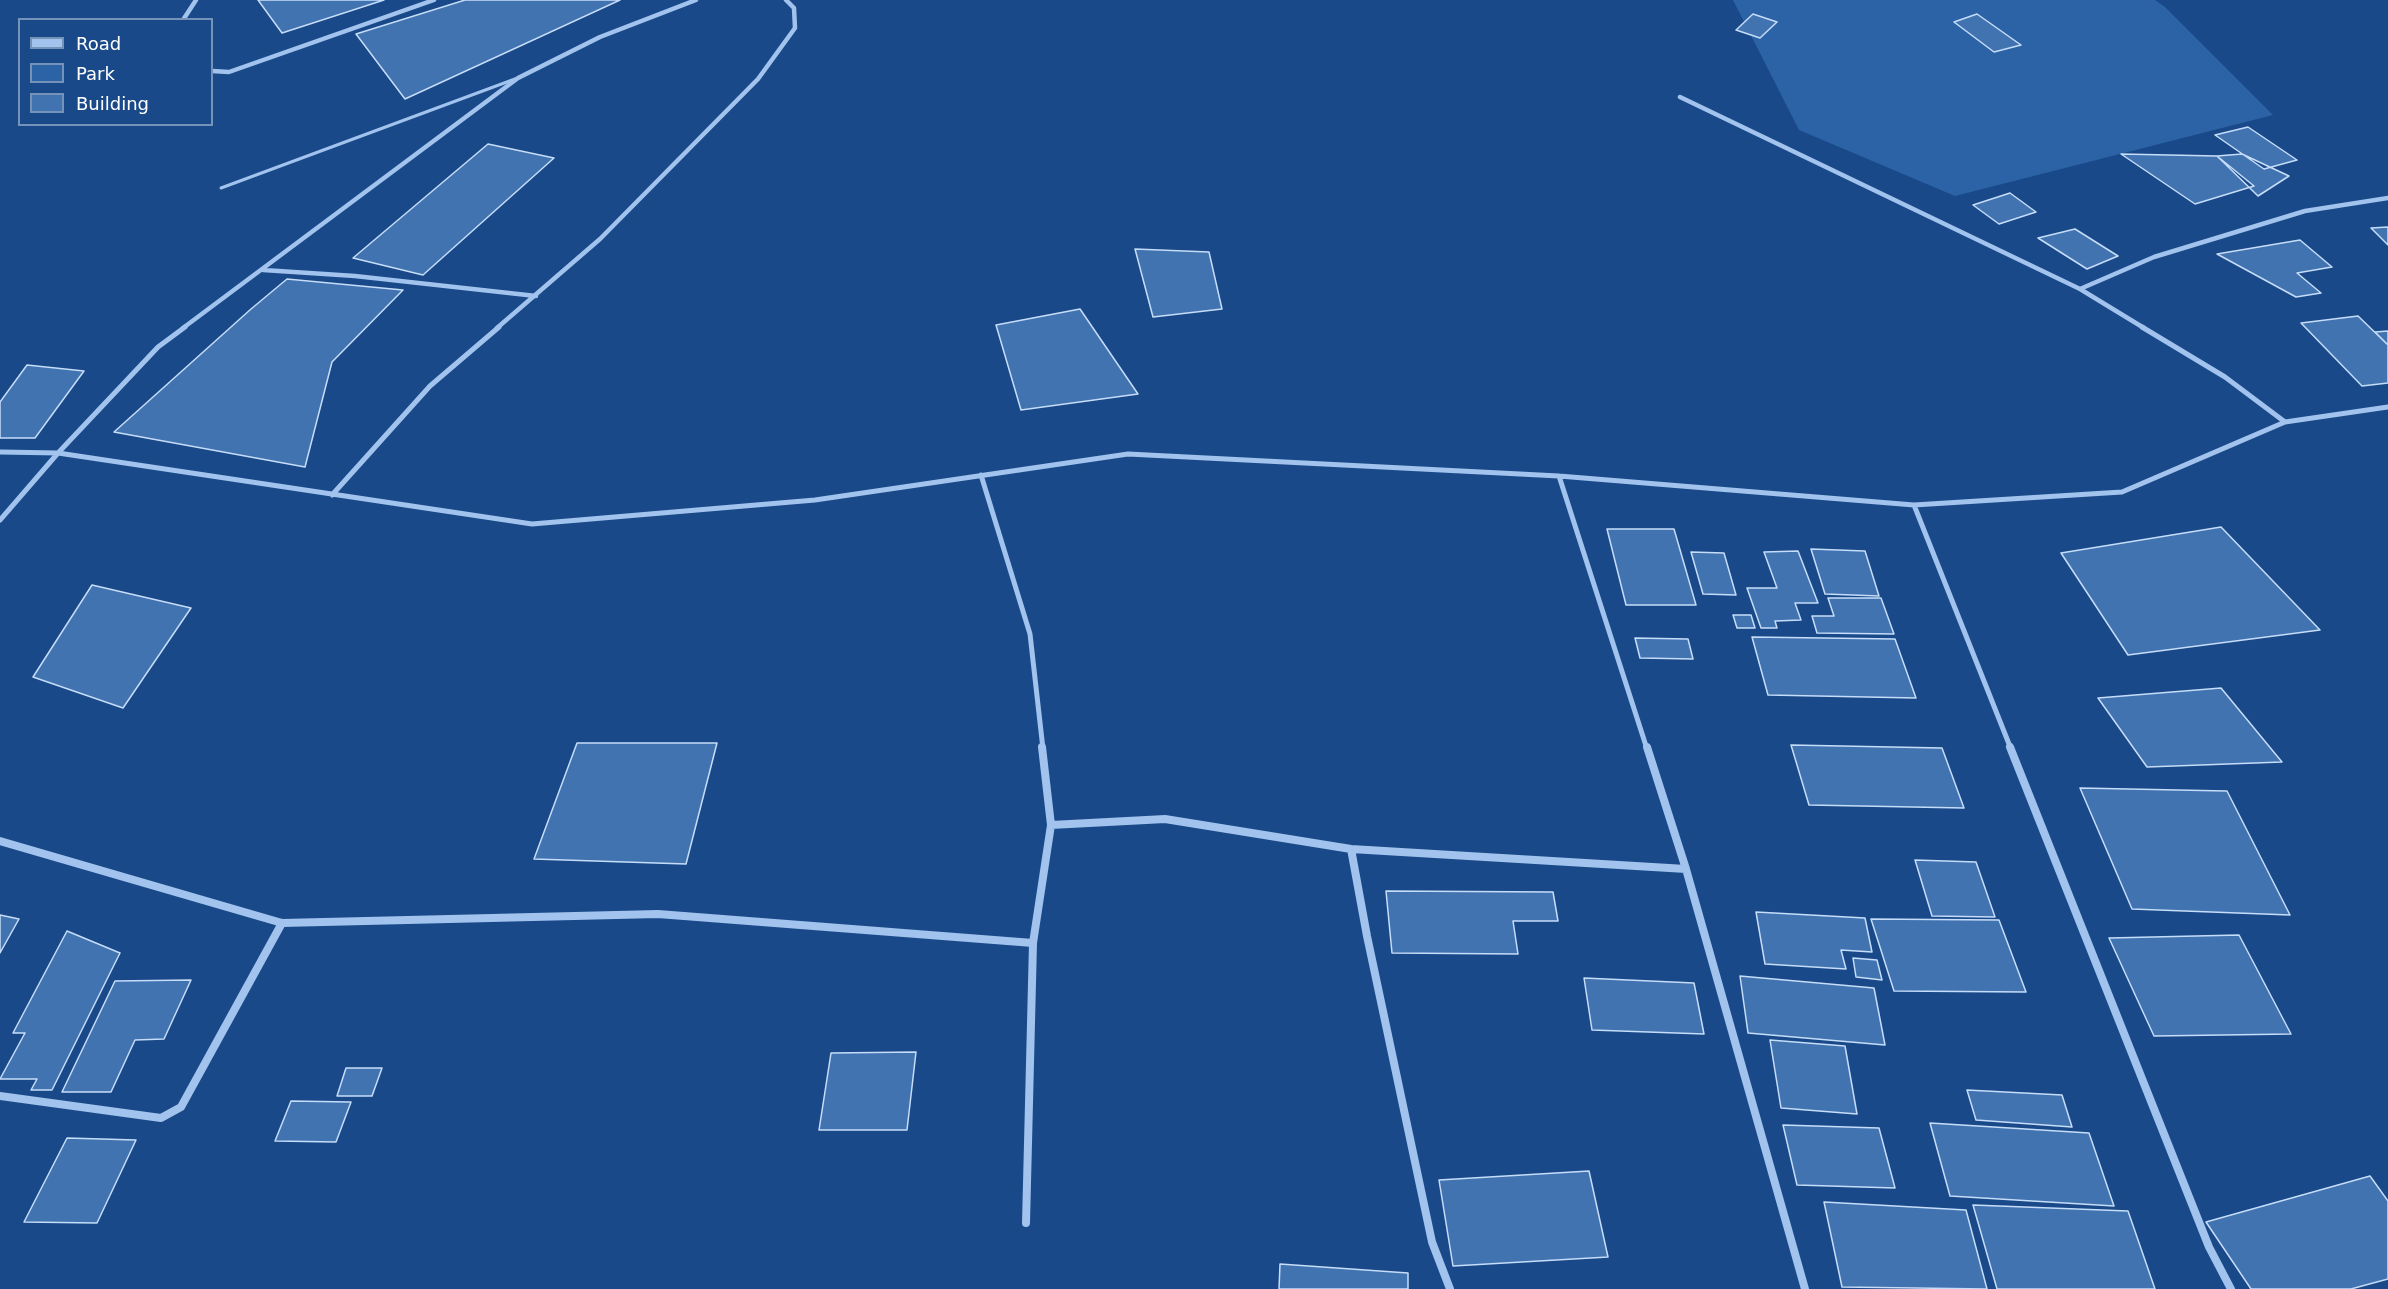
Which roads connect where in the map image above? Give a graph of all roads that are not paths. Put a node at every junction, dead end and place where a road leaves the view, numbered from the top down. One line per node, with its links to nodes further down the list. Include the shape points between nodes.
1 (196, 0): 5 (street)
2 (434, 0): 6 (street, via 229,72)
3 (696, 0): 7 (street, via 600,36)
4 (786, 0): 13 (street, via 794,8 795,28 758,79 600,239)
5 (184, 18)
6 (213, 71)
7 (518, 78): 9 (lane); 11 (street)
8 (1680, 97): 12 (street)
9 (221, 188)
10 (2388, 198): 12 (street, via 2305,211 2154,257)
11 (262, 270): 13 (street); 17 (street, via 158,347)
12 (2080, 289): 15 (street, via 2225,377)
13 (536, 296): 20 (street, via 430,386)
14 (2388, 407): 15 (street)
15 (2285, 422): 21 (street, via 2122,492)
16 (0, 452): 17 (street)
17 (58, 453): 20 (street); 22 (street)
18 (981, 475): 19 (street, via 1128,454); 20 (street, via 815,500 532,524); 23 (street, via 1030,634)
19 (1559, 476): 21 (street); 26 (street)
20 (332, 495)
21 (1914, 505): 33 (street, via 2209,1247)
22 (0, 520)
23 (1051, 825): 25 (street, via 1165,819); 28 (street)
24 (0, 841): 27 (street)
25 (1351, 849): 26 (street); 31 (street, via 1432,1242)
26 (1686, 869): 32 (street)
27 (282, 923): 28 (street, via 658,914); 29 (street, via 181,1107 161,1118)
28 (1033, 943): 30 (street)
29 (0, 1096)
30 (1026, 1223)
31 (1450, 1289)
32 (1805, 1289)
33 (2231, 1289)

